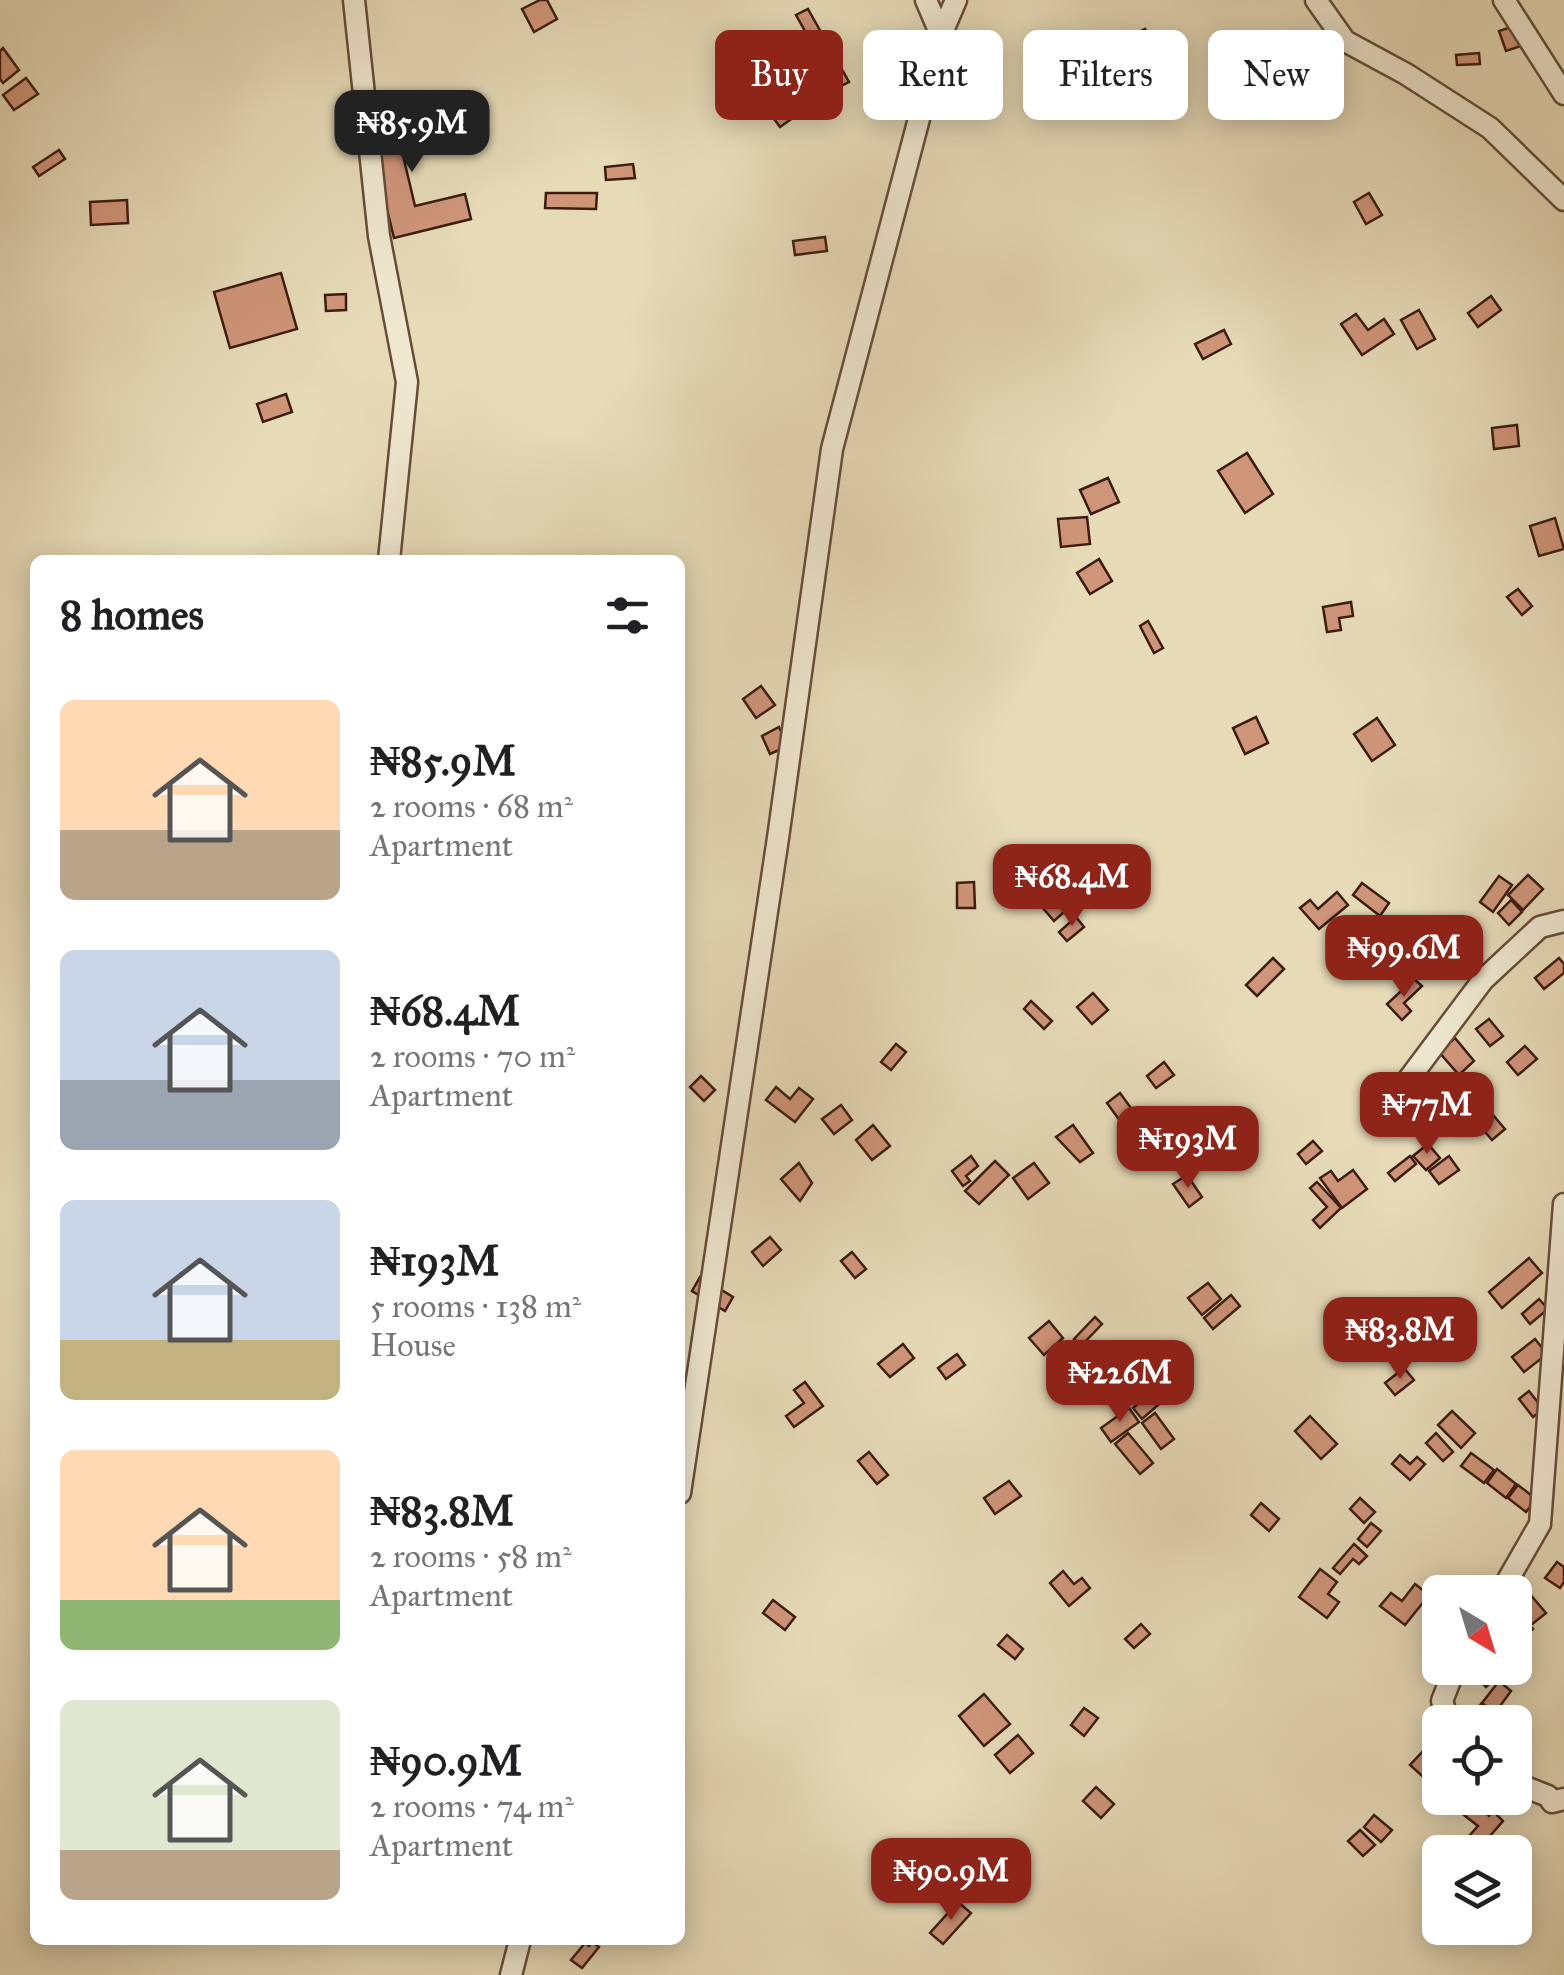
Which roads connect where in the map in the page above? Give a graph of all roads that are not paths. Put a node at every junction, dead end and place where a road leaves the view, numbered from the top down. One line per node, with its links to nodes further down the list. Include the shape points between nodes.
1 (354, 0): 11 (street, via 379,236 407,382)
2 (926, 0): 6 (street)
3 (956, 0): 7 (street)
4 (1316, 0): 10 (street, via 1345,41 1490,128)
5 (1504, 0): 8 (street)
6 (939, 30)
7 (943, 30)
8 (1564, 94)
9 (918, 120): 15 (street, via 832,450)
10 (1564, 200)
11 (390, 555)
12 (1564, 920): 13 (street, via 1540,927 1483,980)
13 (1378, 1120)
14 (1564, 1204): 16 (street, via 1540,1524)
15 (685, 1460)
16 (1511, 1575)
17 (1532, 1790): 18 (street, via 1552,1802)
18 (1564, 1799)
19 (519, 1945): 20 (street)
20 (510, 1975)

